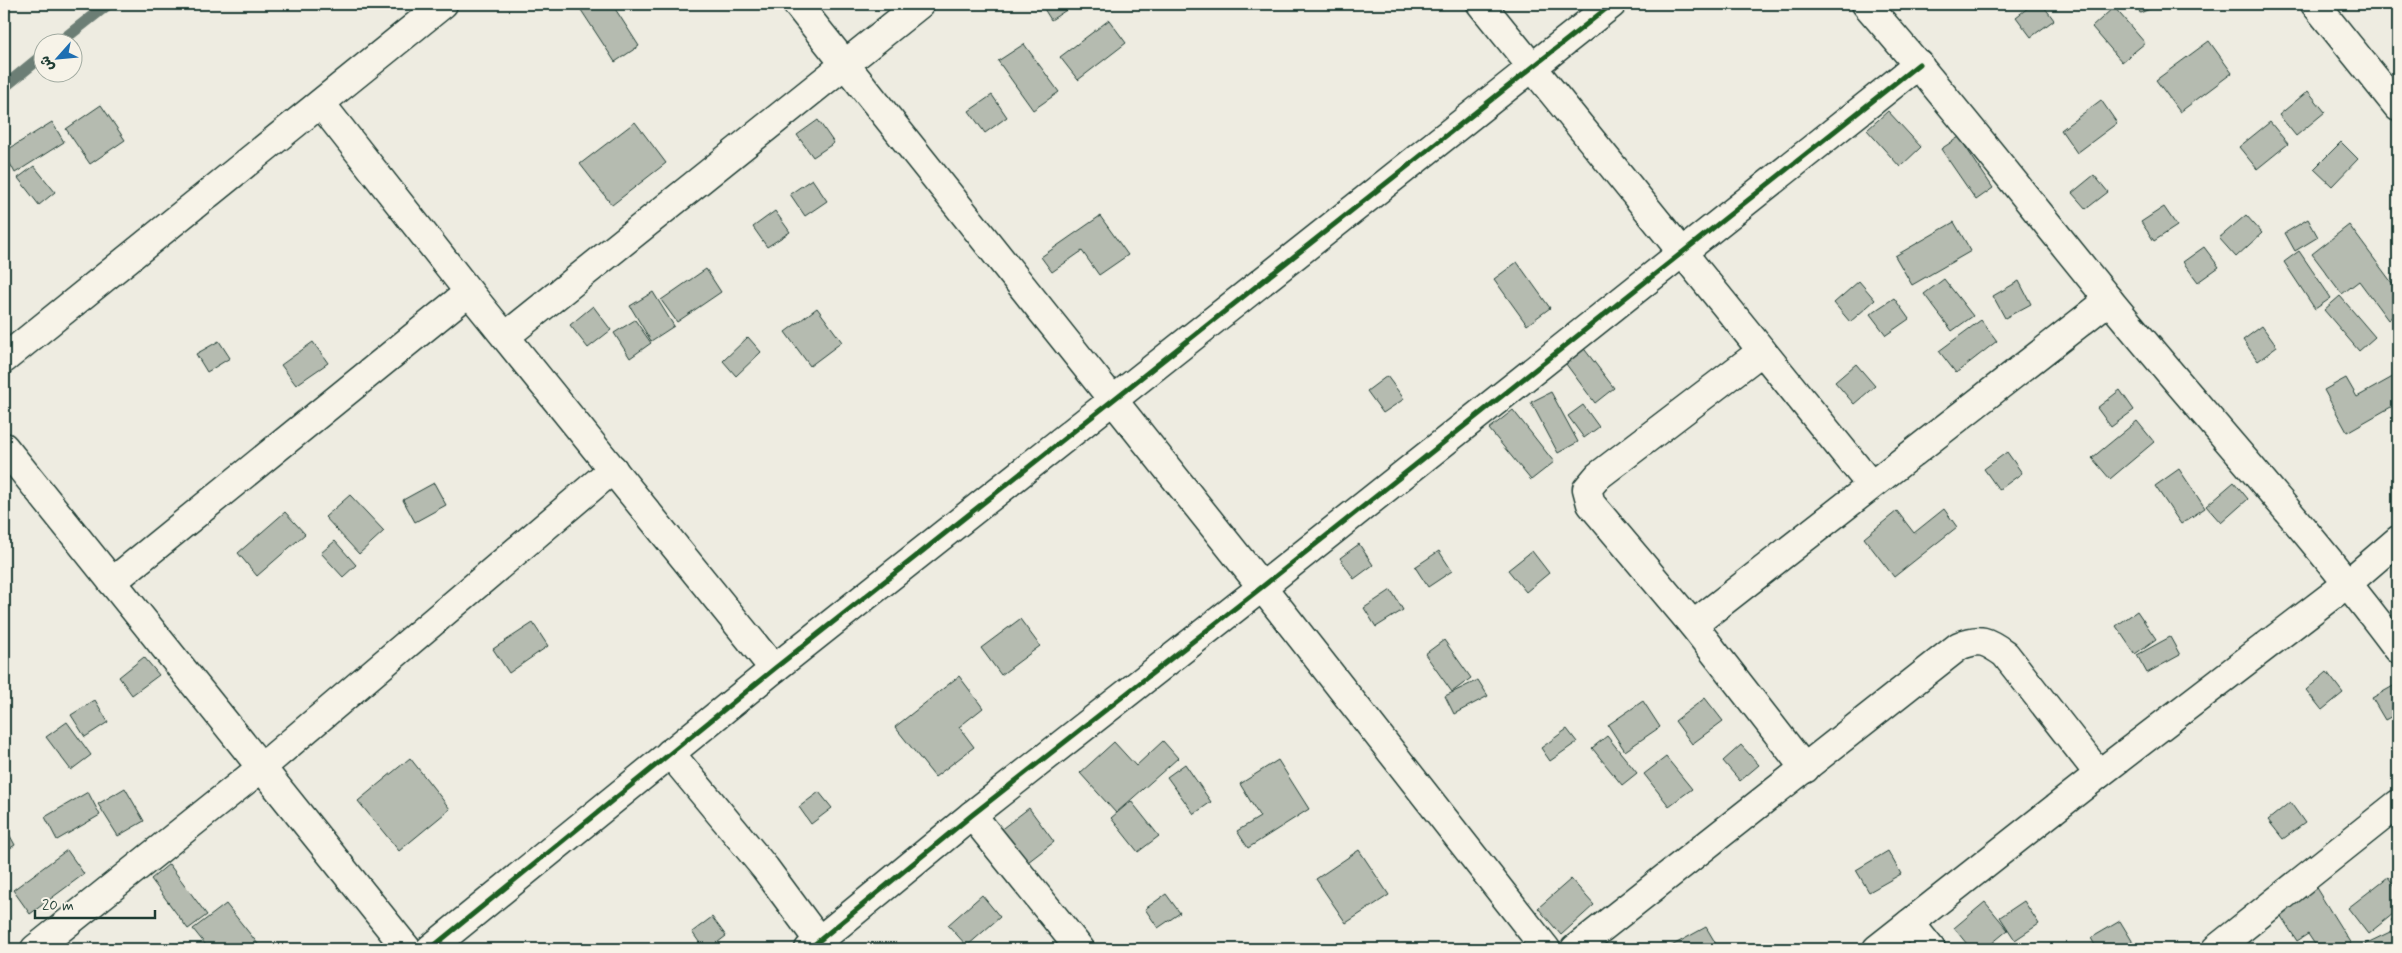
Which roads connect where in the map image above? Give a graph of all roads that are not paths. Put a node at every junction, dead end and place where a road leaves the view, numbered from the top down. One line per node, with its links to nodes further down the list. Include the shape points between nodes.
1 (442, 4): 12 (street)
2 (797, 4): 8 (street)
3 (920, 4): 8 (street)
4 (1481, 4): 10 (street)
5 (1612, 4): 10 (street)
6 (1866, 4): 9 (street)
7 (2315, 4): 11 (street)
8 (845, 64): 16 (street); 19 (street)
9 (1919, 64): 13 (street); 15 (street)
10 (1532, 67): 13 (street); 19 (street)
11 (2396, 100)
12 (321, 104): 14 (street); 18 (street)
13 (1682, 252): 17 (street); 26 (street)
14 (469, 292): 16 (street); 24 (street)
15 (2109, 300): 22 (street); 25 (street)
16 (506, 336): 21 (street)
17 (1762, 351): 22 (street); 27 (street, via 1586,488 1591,504)
18 (4, 359)
19 (1112, 401): 26 (street); 29 (street)
20 (4, 447): 24 (street)
21 (613, 469): 29 (street); 31 (street)
22 (1870, 484): 27 (street)
23 (2398, 540): 25 (street)
24 (112, 582): 31 (street)
25 (2348, 583): 28 (street); 33 (street)
26 (1262, 587): 35 (street); 42 (street)
27 (1692, 625): 32 (street)
28 (2398, 649)
29 (774, 669): 30 (street)
30 (670, 753): 37 (street, via 765,868); 40 (street)
31 (261, 768): 38 (street); 39 (street)
32 (1805, 769): 33 (street, via 1959,646 1974,640 1990,644 2006,654); 43 (street)
33 (2099, 774): 36 (street)
34 (2398, 804): 46 (street)
35 (972, 814): 37 (street); 41 (street)
36 (1910, 923): 44 (street); 45 (street)
37 (814, 945)
38 (36, 949)
39 (407, 949)
40 (430, 949)
41 (1080, 949)
42 (1546, 949)
43 (1575, 949)
44 (1877, 949)
45 (1931, 949)
46 (2216, 949)

